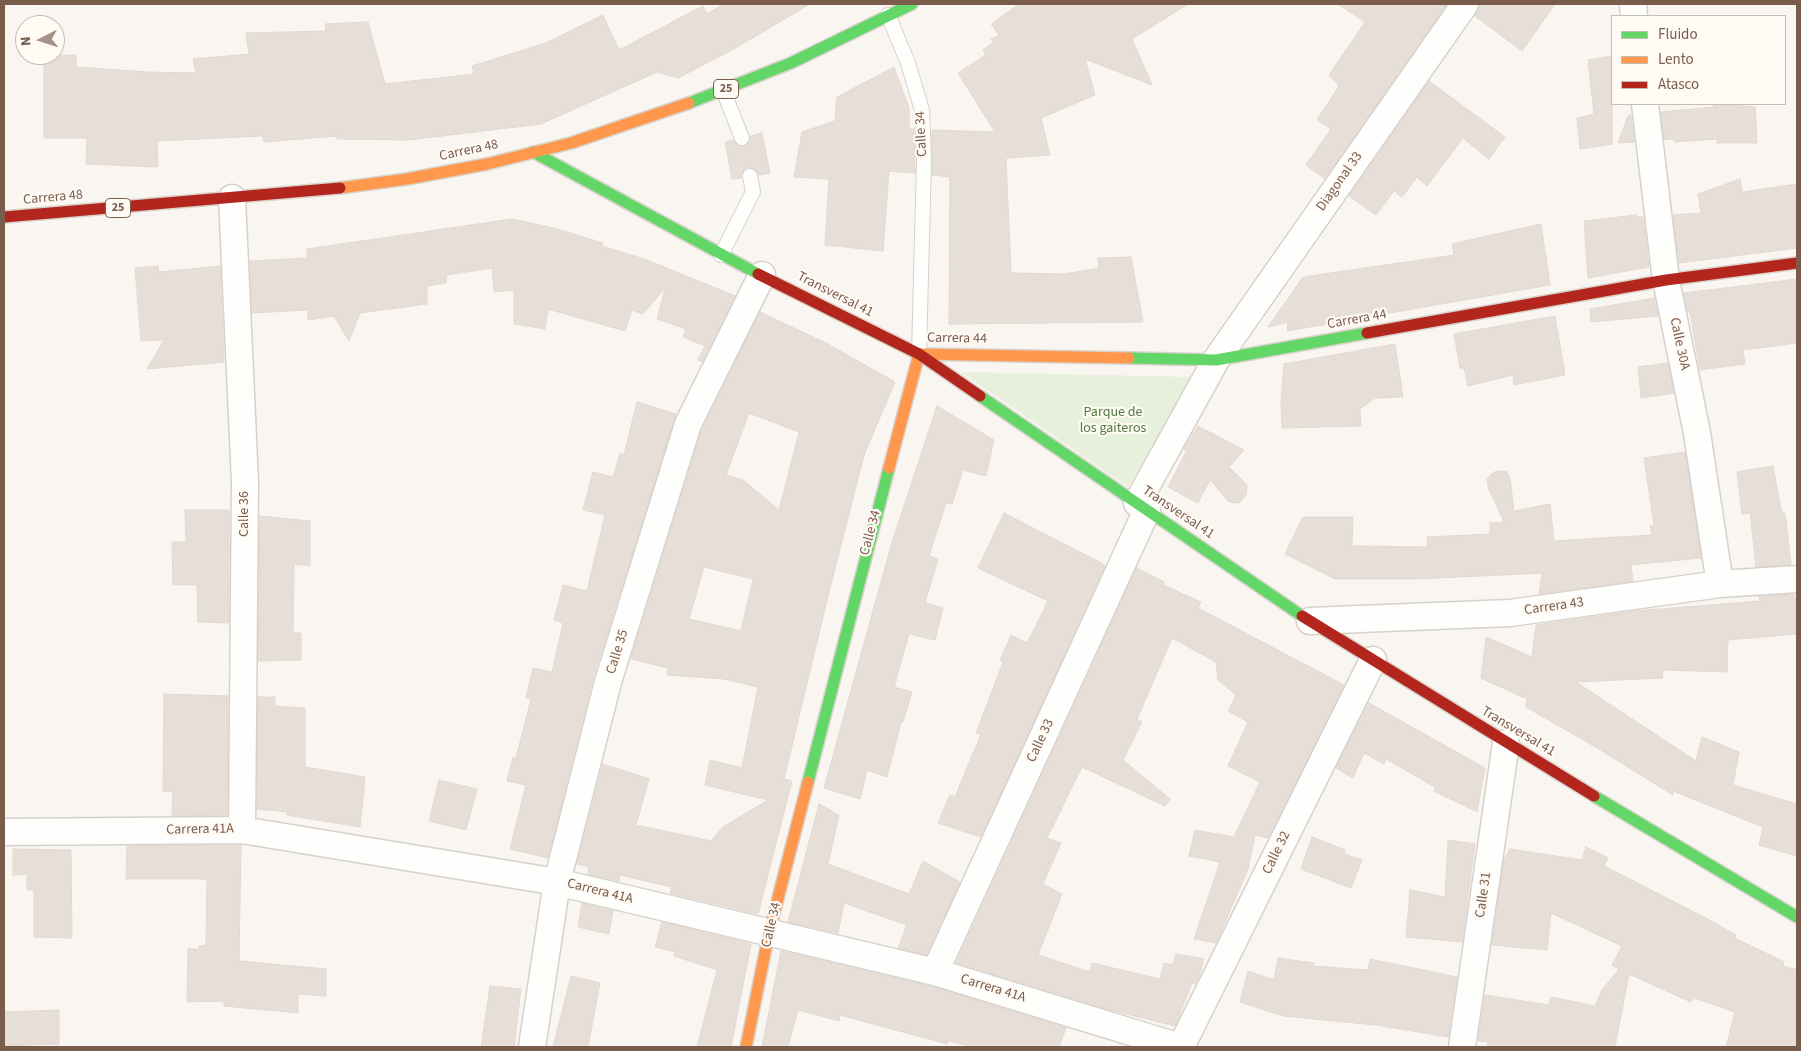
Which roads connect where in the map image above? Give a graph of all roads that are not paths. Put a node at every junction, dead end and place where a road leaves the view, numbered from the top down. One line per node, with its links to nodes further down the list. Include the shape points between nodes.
1 (912, 4): 3 (main road, Carrera 48 / 25)
2 (1465, 4): 16 (street, Diagonal 33)
3 (888, 15): 4 (main road, Carrera 48 / 25, via 791,63); 15 (lane, Calle 34, via 908,63 922,110 924,160)
4 (723, 90): 6 (lane); 7 (main road, Carrera 48 / 25, via 571,143)
5 (1645, 105): 14 (street, Calle 30A)
6 (742, 138)
7 (533, 152): 9 (main road, Carrera 48 / 25, via 406,179); 11 (main road, Transversal 41)
8 (750, 176): 11 (lane, via 753,192)
9 (232, 198): 10 (main road, Carrera 48 / 25); 23 (street, Calle 36, via 245,482)
10 (4, 217)
11 (720, 255): 13 (main road, Transversal 41)
12 (1797, 263): 14 (main road, Carrera 44)
13 (762, 275): 15 (main road, Transversal 41); 25 (street, Calle 35, via 688,424 608,682)
14 (1666, 280): 16 (main road, Carrera 44); 19 (street, Calle 30A, via 1698,433)
15 (919, 354): 16 (main road, Carrera 44); 17 (main road, Transversal 41); 27 (main road, Calle 34)
16 (1216, 360): 17 (street, Calle 33)
17 (1142, 506): 20 (main road, Transversal 41); 28 (street, Calle 33)
18 (1797, 580): 19 (street, Carrera 43)
19 (1720, 584): 20 (street, Carrera 43, via 1510,613)
20 (1310, 621): 21 (main road, Transversal 41)
21 (1373, 660): 22 (main road, Transversal 41); 31 (street, Calle 32)
22 (1506, 743): 26 (main road, Transversal 41); 32 (street, Calle 31)
23 (242, 830): 24 (street, Carrera 41A); 25 (street, Carrera 41A)
24 (4, 832)
25 (557, 882): 27 (street, Carrera 41A); 29 (street, Calle 35)
26 (1797, 917)
27 (769, 933): 28 (street, Carrera 41A); 30 (main road, Calle 34)
28 (935, 972): 31 (street, Carrera 41A)
29 (532, 1047)
30 (746, 1047)
31 (1181, 1047)
32 (1462, 1047)

